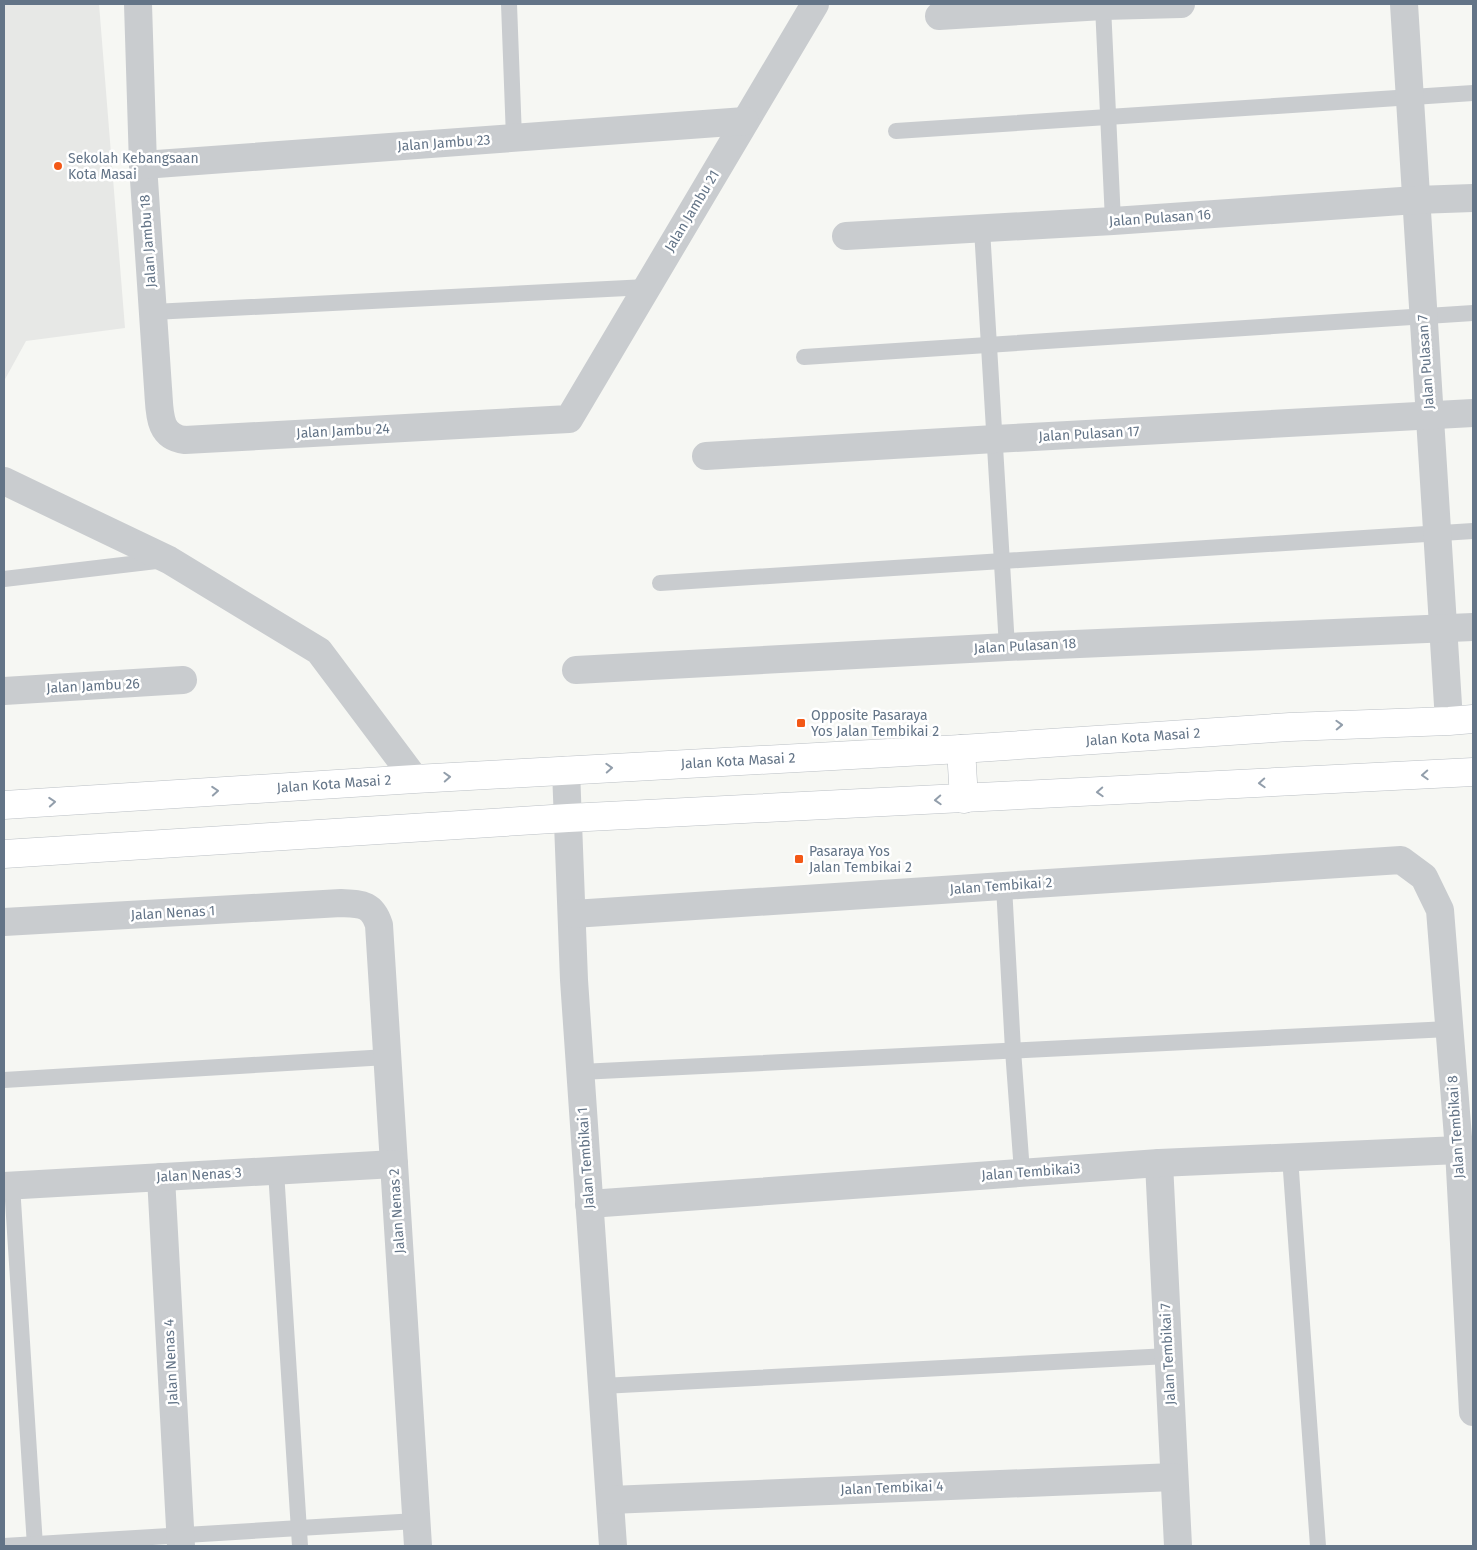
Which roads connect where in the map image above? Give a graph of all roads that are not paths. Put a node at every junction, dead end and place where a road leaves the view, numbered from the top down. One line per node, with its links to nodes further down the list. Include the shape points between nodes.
1 (138, 4): 14 (street, Jalan Jambu 18)
2 (509, 4): 13 (lane)
3 (815, 4): 11 (street, Jalan Jambu 21)
4 (1181, 4): 6 (street)
5 (1404, 4): 9 (street, Jalan Pulasan 7)
6 (1103, 6): 7 (street); 10 (lane)
7 (939, 16)
8 (1473, 93): 9 (lane)
9 (1410, 97): 10 (lane); 16 (street, Jalan Pulasan 7)
10 (1108, 117): 12 (lane); 17 (lane)
11 (745, 122): 13 (street, Jalan Jambu 23); 20 (street, Jalan Jambu 21)
12 (896, 131)
13 (514, 138): 14 (street, Jalan Jambu 23)
14 (143, 165): 21 (street, Jalan Jambu 18)
15 (1473, 198): 16 (street, Jalan Pulasan 16)
16 (1416, 200): 17 (street, Jalan Pulasan 16); 23 (street, Jalan Pulasan 7)
17 (1114, 221): 18 (street, Jalan Pulasan 16)
18 (982, 229): 19 (street, Jalan Pulasan 16); 24 (lane)
19 (846, 236)
20 (647, 287): 21 (lane); 29 (street, Jalan Jambu 21)
21 (153, 312): 26 (street, Jalan Jambu 18)
22 (1473, 313): 23 (lane)
23 (1424, 316): 24 (lane); 28 (street, Jalan Pulasan 7)
24 (989, 345): 25 (lane); 30 (lane)
25 (804, 357)
26 (158, 388): 29 (street, Jalan Jambu 24, via 164,428 169,435 185,440)
27 (1473, 414): 28 (street, Jalan Pulasan 17)
28 (1430, 417): 30 (street, Jalan Pulasan 17); 34 (street, Jalan Pulasan 7)
29 (568, 419)
30 (995, 438): 31 (street, Jalan Pulasan 17); 36 (lane)
31 (706, 456)
32 (4, 481): 35 (street)
33 (1473, 531): 34 (lane)
34 (1438, 533): 36 (lane); 40 (street, Jalan Pulasan 7)
35 (169, 560): 37 (lane); 49 (street, via 320,651)
36 (1002, 561): 38 (lane); 41 (lane)
37 (4, 579)
38 (660, 583)
39 (1473, 627): 40 (street, Jalan Pulasan 18)
40 (1444, 629): 41 (street, Jalan Pulasan 18); 45 (street, Jalan Pulasan 7)
41 (1007, 647): 42 (street, Jalan Pulasan 18)
42 (576, 670)
43 (183, 680): 44 (street, Jalan Jambu 26)
44 (4, 691)
45 (1461, 720): 46 (main road, Jalan Kota Masai 2, one-way to 45, via 1290,727)
46 (961, 749): 47 (main road, Jalan Kota Masai 2, one-way to 46); 50 (main road)
47 (566, 770): 49 (main road, Jalan Kota Masai 2, one-way to 47); 52 (street, Jalan Tembikai 1)
48 (1473, 772): 50 (main road, one-way to 50)
49 (415, 779): 51 (main road, Jalan Kota Masai 2, one-way to 49)
50 (964, 799): 52 (main road, one-way to 52)
51 (4, 805)
52 (568, 818): 53 (main road); 57 (street, Jalan Tembikai 1)
53 (4, 854)
54 (1424, 877): 55 (street, Jalan Tembikai 2, via 1400,860); 59 (street, Jalan Tembikai 8, via 1440,910)
55 (1004, 886): 57 (street, Jalan Tembikai 2); 60 (lane)
56 (341, 903): 58 (street, Jalan Nenas 1); 61 (street, Jalan Nenas 2, via 371,909 379,925)
57 (572, 914): 62 (street, Jalan Tembikai 1)
58 (4, 922)
59 (1449, 1029): 60 (lane); 64 (street, Jalan Tembikai 8)
60 (1013, 1050): 62 (lane); 69 (lane)
61 (387, 1057): 63 (lane); 67 (street, Jalan Nenas 2)
62 (580, 1072): 72 (street, Jalan Tembikai 1)
63 (4, 1080)
64 (1466, 1150): 65 (street, Jalan Tembikai3); 75 (street, Jalan Tembikai 8)
65 (1290, 1157): 66 (street, Jalan Tembikai3); 86 (lane)
66 (1159, 1163): 69 (street, Jalan Tembikai3); 73 (street, Jalan Tembikai 7)
67 (394, 1164): 68 (street, Jalan Nenas 3); 79 (street, Jalan Nenas 2)
68 (276, 1171): 70 (street, Jalan Nenas 3); 78 (lane)
69 (1022, 1172): 72 (street, Jalan Tembikai3)
70 (161, 1177): 71 (street, Jalan Nenas 3); 80 (street, Jalan Nenas 4)
71 (8, 1186): 81 (lane)
72 (589, 1204): 74 (street, Jalan Tembikai 1)
73 (1168, 1356): 74 (lane); 76 (street, Jalan Tembikai 7)
74 (602, 1386): 77 (street, Jalan Tembikai 1)
75 (1473, 1412)
76 (1174, 1477): 77 (street, Jalan Tembikai 4); 85 (street, Jalan Tembikai 7)
77 (610, 1500): 84 (street, Jalan Tembikai 1)
78 (298, 1528): 79 (lane); 80 (lane); 83 (lane)
79 (417, 1534)
80 (180, 1541): 81 (lane)
81 (35, 1545): 82 (lane)
82 (4, 1546)
83 (300, 1546)
84 (613, 1546)
85 (1178, 1546)
86 (1318, 1546)

